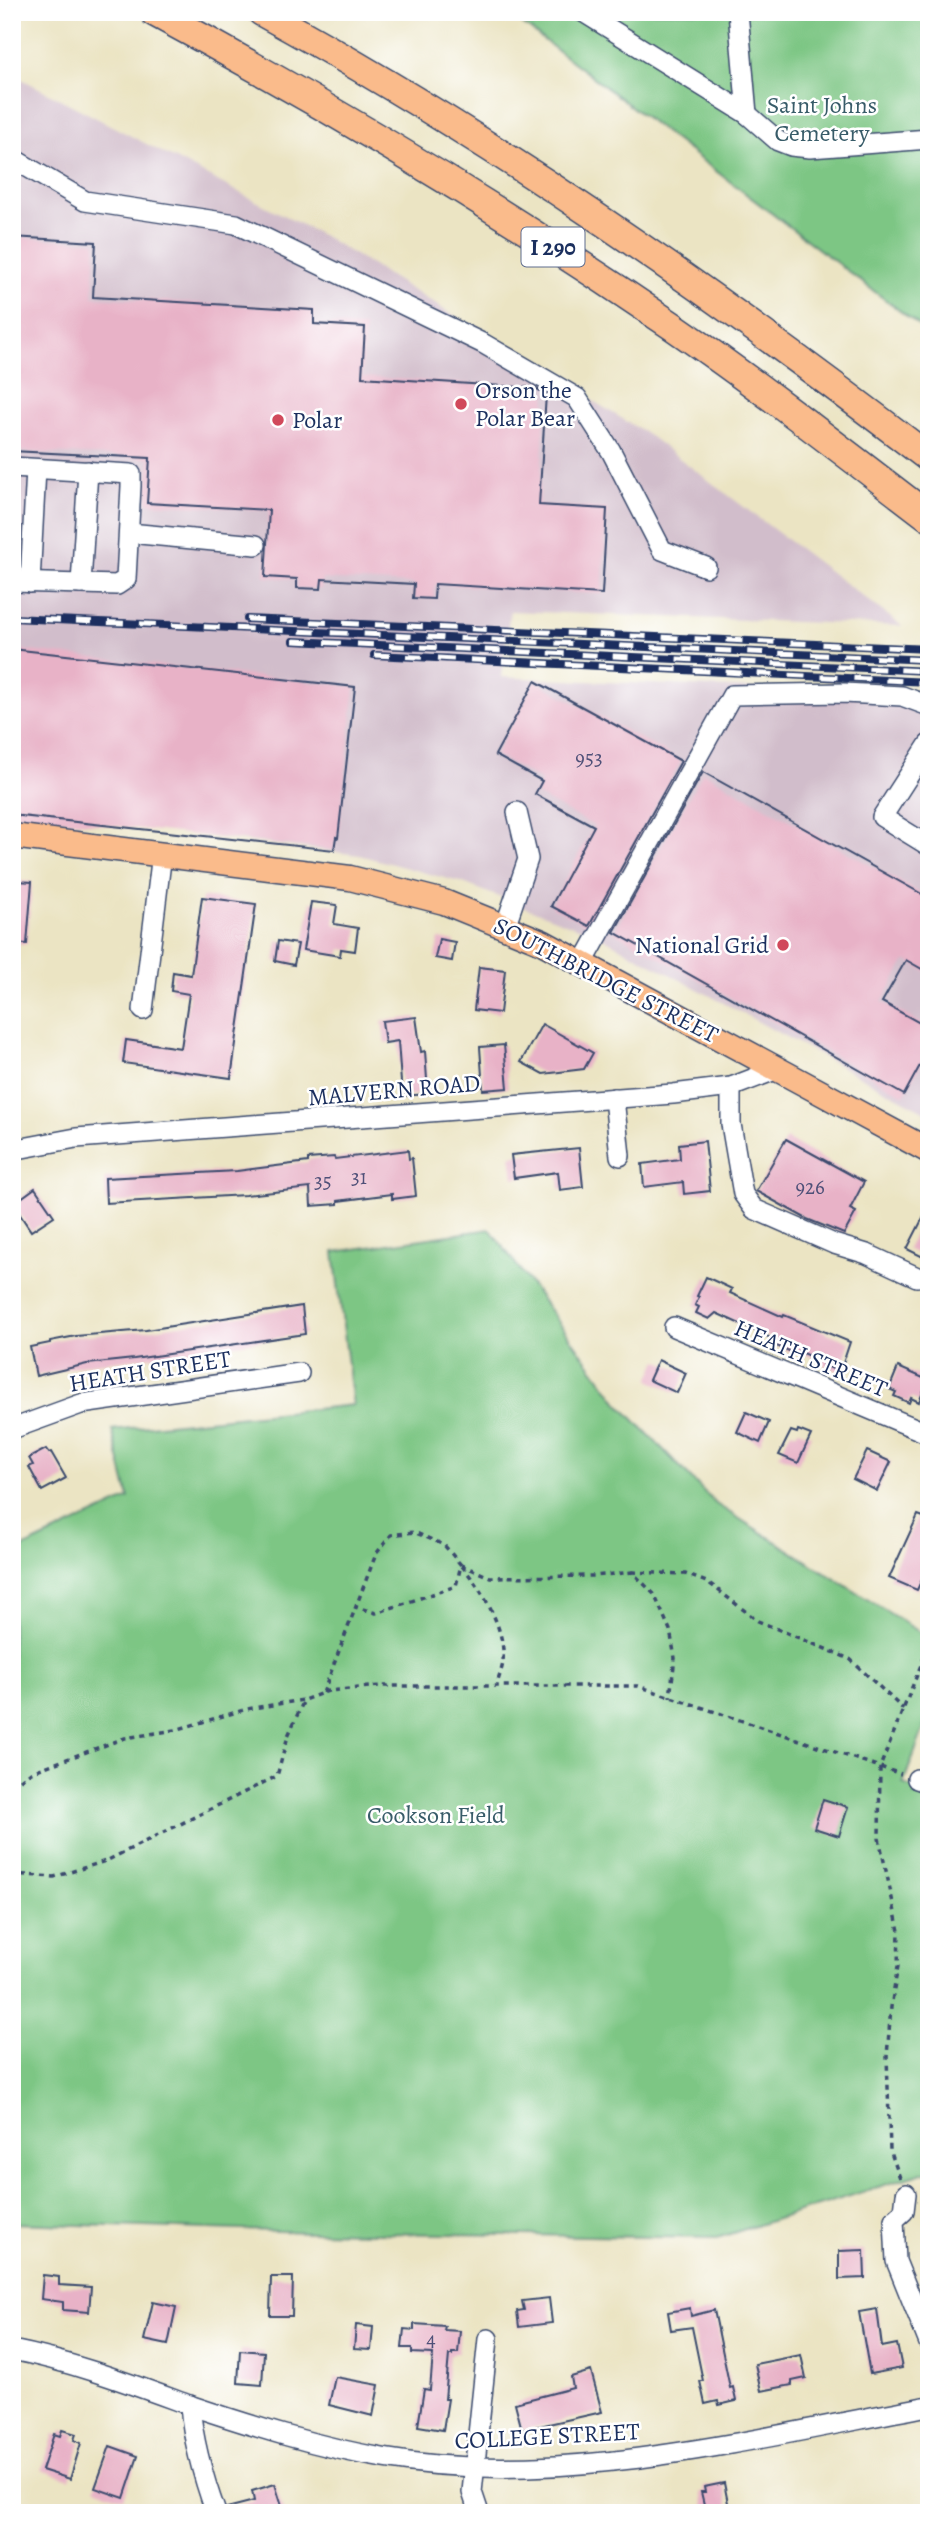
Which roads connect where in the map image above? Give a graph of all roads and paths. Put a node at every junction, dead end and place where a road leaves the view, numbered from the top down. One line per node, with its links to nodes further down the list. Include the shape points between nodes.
1 (154, 12): 14 (highway, I 290, via 408,156 538,238 674,328)
2 (262, 12): 9 (highway, I 290, via 366,69)
3 (296, 12): 9 (highway, via 381,59)
4 (583, 12): 6 (street)
5 (738, 12): 6 (street)
6 (747, 114): 7 (street, via 778,141 791,146)
7 (929, 139)
8 (12, 158): 17 (street, via 85,201 236,224 484,344 577,398 611,451 662,550)
9 (522, 167): 10 (highway, I 290, via 805,363)
10 (929, 458)
11 (12, 467): 12 (street)
12 (36, 468): 13 (street); 18 (street)
13 (88, 471): 15 (street, via 131,474); 19 (street)
14 (929, 517)
15 (129, 533): 16 (street); 19 (street, via 122,584)
16 (256, 545)
17 (706, 567)
18 (21, 582): 19 (street)
19 (81, 584)
20 (929, 706): 27 (street, via 902,696 732,695)
21 (929, 744): 24 (street, via 882,817)
22 (517, 811): 26 (street, via 528,859)
23 (12, 836): 25 (main road, SOUTHBRIDGE STREET)
24 (929, 846)
25 (162, 853): 26 (main road, SOUTHBRIDGE STREET, via 380,884 444,902); 28 (street)
26 (505, 927): 27 (main road, SOUTHBRIDGE STREET)
27 (583, 963): 29 (main road, SOUTHBRIDGE STREET)
28 (143, 1010)
29 (778, 1069): 30 (street, MALVERN ROAD); 33 (main road, SOUTHBRIDGE STREET)
30 (731, 1087): 31 (street, MALVERN ROAD); 35 (street, via 731,1124 743,1194 754,1209)
31 (614, 1098): 32 (street, MALVERN ROAD, via 76,1138); 34 (street)
32 (12, 1150)
33 (929, 1150)
34 (620, 1156)
35 (917, 1277)
36 (674, 1327): 39 (street, HEATH STREET)
37 (299, 1373): 38 (street, HEATH STREET, via 81,1404)
38 (12, 1429)
39 (929, 1434)
40 (461, 1565): 41 (path, via 490,1577); 42 (path, via 456,1586 435,1595 376,1613); 42 (path, via 444,1545 414,1532 391,1535 376,1554); 44 (path, via 478,1585 499,1632 503,1662)
41 (632, 1573): 46 (path, via 654,1594 670,1630 675,1658); 48 (path, via 685,1574 709,1583 758,1621 850,1659)
42 (356, 1607): 45 (path)
43 (929, 1644): 48 (path)
44 (496, 1685): 45 (path, via 380,1686); 46 (path, via 638,1686)
45 (323, 1693): 47 (path)
46 (670, 1697): 49 (path)
47 (304, 1700): 51 (path, via 125,1738 31,1772); 52 (path, via 277,1776 106,1861 54,1877)
48 (903, 1709): 49 (path)
49 (880, 1767): 50 (path); 53 (path, via 879,1838 900,1931 887,2056 890,2150)
50 (923, 1781)
51 (12, 1786)
52 (12, 1874)
53 (906, 2194): 55 (street, via 904,2211 894,2220 896,2261)
54 (488, 2339): 59 (street)
55 (929, 2343)
56 (12, 2350): 57 (street, COLLEGE STREET, via 100,2373)
57 (190, 2405): 59 (street, COLLEGE STREET, via 325,2446 434,2466); 60 (street, via 193,2436)
58 (929, 2406): 59 (street, COLLEGE STREET, via 598,2463)
59 (474, 2468): 61 (street, via 471,2492)
60 (216, 2513)
61 (479, 2513)

